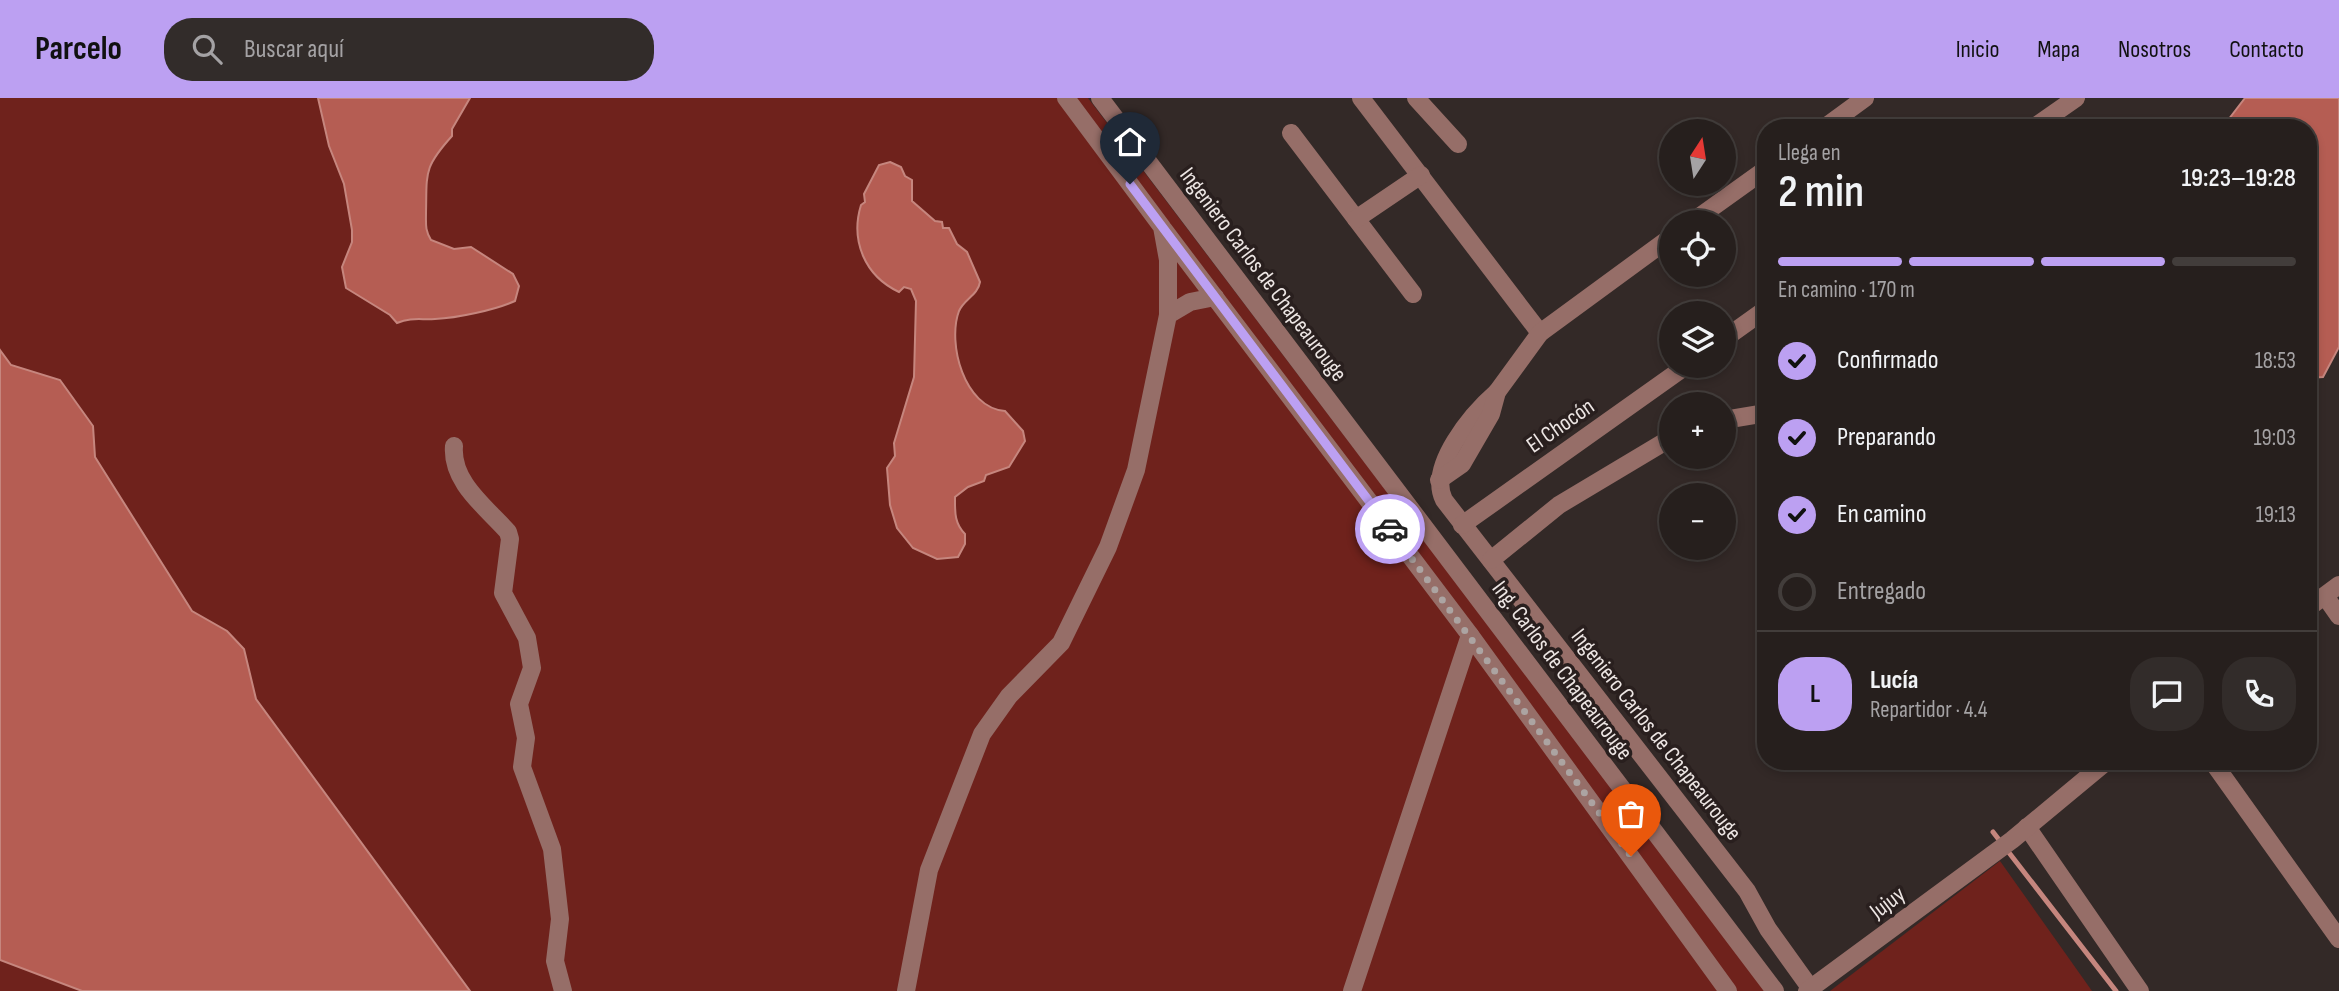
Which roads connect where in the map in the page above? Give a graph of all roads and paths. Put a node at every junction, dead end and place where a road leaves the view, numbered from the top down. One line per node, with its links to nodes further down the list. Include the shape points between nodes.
1 (1066, 98): 15 (street)
2 (1100, 98): 28 (street, Ingeniero Carlos de Chapeaurouge)
3 (1361, 98): 11 (street)
4 (1416, 98): 10 (street)
5 (1865, 98): 7 (street)
6 (2076, 98): 8 (street)
7 (1836, 119)
8 (2046, 119)
9 (1291, 133): 14 (street)
10 (1458, 145)
11 (1421, 175): 14 (street); 22 (street)
12 (1757, 175): 13 (street)
13 (1709, 210)
14 (1356, 219): 17 (street)
15 (1162, 227): 18 (street); 19 (street, via 1168,260)
16 (1659, 246): 22 (street)
17 (1413, 294)
18 (1215, 297): 19 (street, via 1190,302); 34 (street)
19 (1168, 316): 41 (street, via 1136,470 1108,547 1061,643 1009,696 982,734 929,870)
20 (1757, 316): 21 (street)
21 (1736, 331)
22 (1540, 333): 29 (street, Ingeniero Carlos de Chapeaurouge, via 1448,453 1440,491)
23 (1668, 378): 29 (street, El Chocón)
24 (1757, 415): 25 (street)
25 (1736, 419)
26 (1659, 445): 30 (street, via 1559,505)
27 (454, 446): 40 (street, via 454,468 510,539 503,593 527,639 532,668 519,704 526,738 522,767 552,849 560,919 555,961)
28 (1389, 480): 44 (street, Ing. Carlos de Chapeaurouge)
29 (1458, 521): 30 (street, Ingeniero Carlos de Chapeaurouge)
30 (1491, 560): 39 (street, Ingeniero Carlos de Chapeaurouge, via 1747,891 1768,929)
31 (2332, 590): 32 (street); 33 (street)
32 (2317, 601)
33 (2339, 616)
34 (1470, 635): 42 (street); 43 (street)
35 (2096, 770): 37 (street)
36 (2218, 770): 38 (street)
37 (2027, 827): 39 (street, Jujuy); 45 (street)
38 (2339, 939)
39 (1813, 987)
40 (563, 991)
41 (906, 991)
42 (1352, 991)
43 (1728, 991)
44 (1775, 991)
45 (2140, 991)

